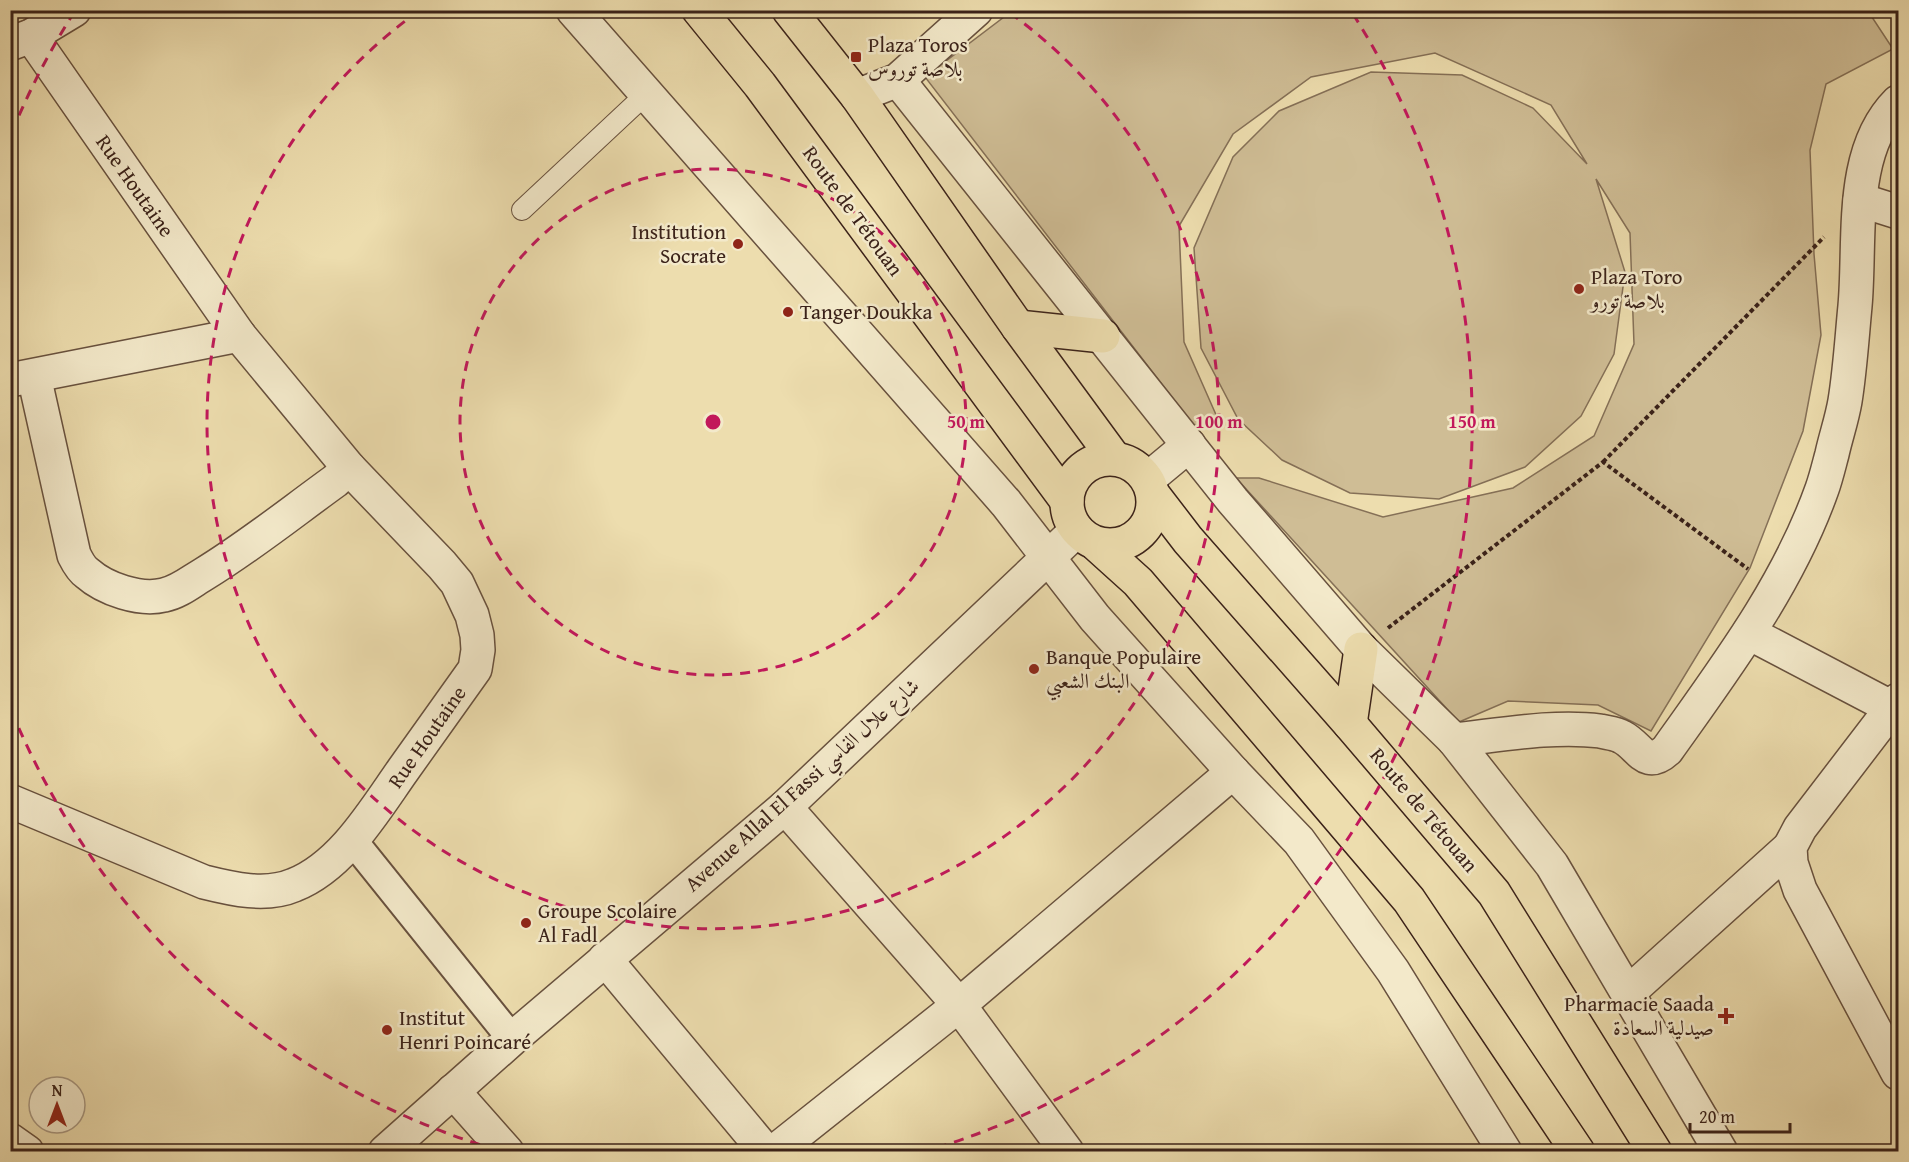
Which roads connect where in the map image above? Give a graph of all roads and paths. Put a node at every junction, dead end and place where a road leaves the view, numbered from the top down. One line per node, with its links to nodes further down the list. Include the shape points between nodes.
1 (74, 10): 6 (street)
2 (573, 10): 8 (street)
3 (699, 10): 23 (highway, Route de Tétouan, via 760,85)
4 (789, 10): 9 (highway)
5 (976, 10): 7 (street)
6 (21, 40): 15 (street, Rue Houtaine)
7 (898, 80): 9 (street); 16 (street)
8 (646, 94): 12 (lane); 24 (street, via 1006,502)
9 (857, 96): 14 (highway)
10 (1899, 102): 11 (street, via 1887,113 1868,152)
11 (1860, 200): 13 (street); 20 (path); 25 (street, via 1845,402 1823,488 1793,559)
12 (522, 210)
13 (1899, 212)
14 (1018, 327): 16 (highway); 19 (highway)
15 (239, 335): 17 (street); 21 (street, Rue Houtaine)
16 (1103, 336): 18 (street)
17 (22, 378): 21 (street, via 74,555 87,573 127,592 152,596 176,591 233,556)
18 (1189, 445): 22 (street); 27 (street)
19 (1114, 458): 22 (highway, via 1138,469); 23 (highway, via 1086,465 1069,487)
20 (1604, 462): 25 (path); 27 (path)
21 (349, 468): 34 (street, Rue Houtaine, via 457,583 472,615 478,650 475,669)
22 (1151, 488): 23 (highway, via 1153,514 1131,540 1115,545); 29 (highway, Route de Tétouan, via 1188,540)
23 (1080, 525): 24 (street, Avenue Allal El Fassi شارع علال الفاسي); 50 (highway, Route de Tétouan, via 1138,582 1409,900)
24 (1048, 558): 31 (street, via 1095,618); 33 (street, Avenue Allal El Fassi شارع علال الفاسي)
25 (1775, 589): 26 (street)
26 (1749, 633): 28 (street); 30 (street, via 1667,750 1654,759 1623,737 1586,729)
27 (1361, 649): 29 (highway); 30 (street)
28 (1897, 707): 35 (street, via 1800,828)
29 (1350, 724): 51 (highway, Route de Tétouan, via 1494,893)
30 (1454, 740): 37 (street, via 1552,865)
31 (1233, 772): 38 (street); 49 (street, via 1299,841 1393,971)
32 (10, 801): 34 (street, Rue Houtaine, via 204,882 235,890 292,886 312,877)
33 (784, 807): 36 (street, Avenue Allal El Fassi شارع علال الفاسي); 38 (street)
34 (353, 841): 39 (street)
35 (1790, 847): 37 (street); 40 (street, via 1800,890)
36 (605, 959): 39 (street, Avenue Allal El Fassi شارع علال الفاسي); 46 (street)
37 (1628, 993): 52 (street)
38 (959, 1005): 47 (street); 48 (street)
39 (512, 1039): 41 (street, Avenue Allal El Fassi شارع علال الفاسي)
40 (1899, 1073)
41 (453, 1091): 44 (street, Avenue Allal El Fassi شارع علال الفاسي); 45 (street)
42 (10, 1140): 43 (street)
43 (27, 1152)
44 (384, 1152)
45 (507, 1152)
46 (766, 1152)
47 (774, 1152)
48 (1067, 1152)
49 (1505, 1152)
50 (1578, 1152)
51 (1655, 1152)
52 (1721, 1152)

